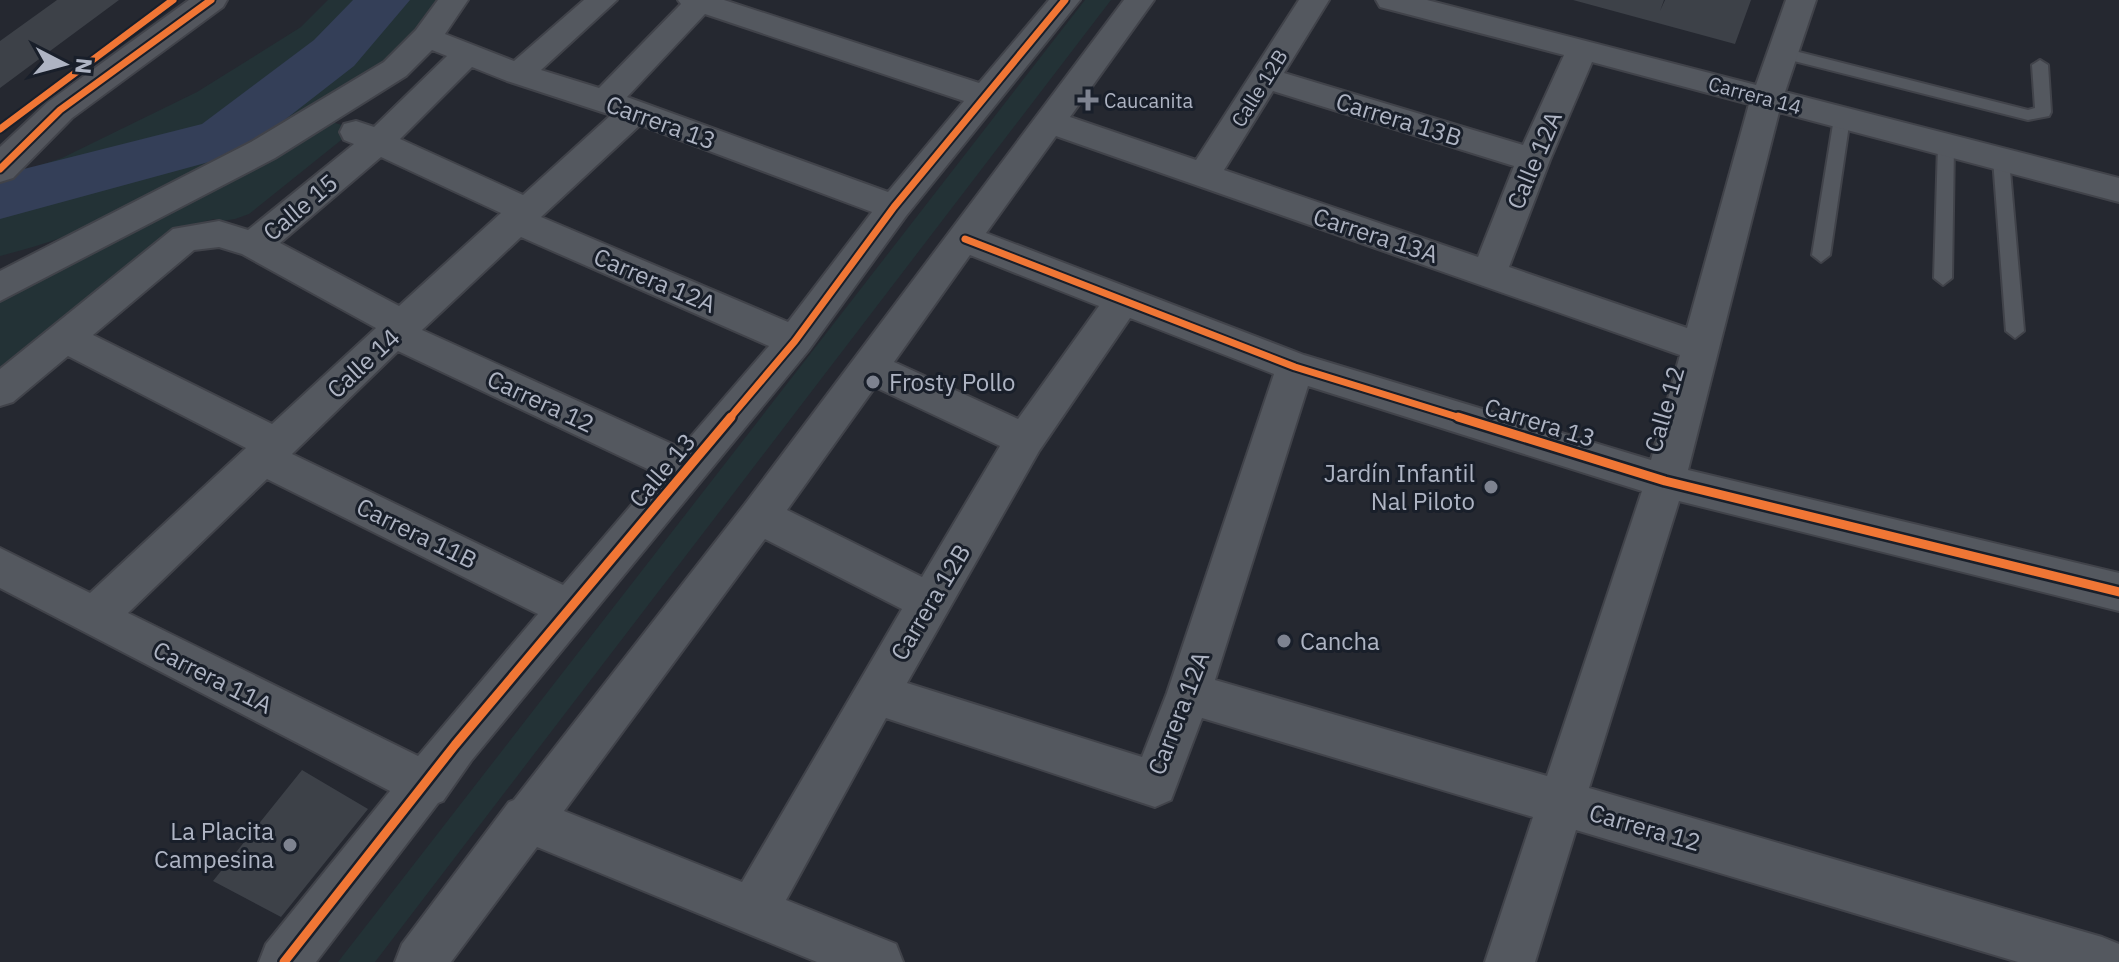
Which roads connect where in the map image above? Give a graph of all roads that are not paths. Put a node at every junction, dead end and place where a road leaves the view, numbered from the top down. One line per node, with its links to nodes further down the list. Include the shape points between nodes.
1 (173, 0): 25 (main road)
2 (211, 0): 30 (main road, via 60,110)
3 (453, 0): 12 (street)
4 (602, 0): 17 (street)
5 (1139, 0): 24 (street)
6 (1314, 0): 18 (street, Calle 12B)
7 (1391, 0): 13 (street, Carrera 14)
8 (1801, 0): 15 (street, Calle 12)
9 (697, 1): 11 (street); 21 (street, Calle 14)
10 (1059, 1): 19 (street, Calle 13)
11 (753, 8): 19 (street)
12 (427, 37): 14 (street, Carrera 13); 22 (street, via 395,69)
13 (1582, 49): 20 (street, Carrera 14); 29 (street, Calle 12A)
14 (468, 53): 17 (street, Carrera 13); 26 (street, Calle 15)
15 (1783, 53): 16 (lane, via 2028,115 2043,112); 20 (street, Calle 12)
16 (2040, 65)
17 (518, 74): 21 (street, Carrera 13)
18 (1265, 78): 29 (street, Carrera 13B); 31 (street, Calle 12B)
19 (986, 97): 33 (street, Calle 13)
20 (1767, 98): 23 (street, Carrera 14); 46 (street, Calle 12)
21 (620, 106): 33 (street, Carrera 13); 34 (street, Calle 14)
22 (320, 116): 26 (street, Carrera 12A); 40 (street)
23 (1842, 118): 27 (street, Carrera 14); 37 (lane)
24 (1050, 122): 31 (street, Carrera 13A); 35 (street)
25 (0, 129)
26 (378, 142): 34 (street, Carrera 12A); 36 (street, Calle 15)
27 (1946, 145): 28 (street, Carrera 14); 39 (lane)
28 (2001, 159): 32 (street, Carrera 14); 43 (lane)
29 (1533, 160): 38 (street, Calle 12A)
30 (0, 169)
31 (1203, 177): 38 (street, Carrera 13A)
32 (2119, 190)
33 (894, 207): 45 (street, Calle 13)
34 (521, 216): 42 (street, Calle 14); 45 (street, Carrera 12A)
35 (965, 239): 41 (street, Carrera 13); 47 (street)
36 (254, 245): 42 (street, Carrera 12); 44 (street, Calle 15, via 219,234 185,238)
37 (1821, 255)
38 (1489, 273): 46 (street, Carrera 13A)
39 (1943, 278)
40 (0, 287)
41 (1122, 302): 48 (street, Carrera 13); 50 (street, Carrera 12B)
42 (399, 329): 51 (street, Calle 14); 52 (street, Carrera 12)
43 (2015, 331)
44 (66, 338): 49 (street, Calle 15); 51 (street, Carrera 11B)
45 (795, 341): 52 (street, Calle 13)
46 (1702, 348): 53 (street, Calle 12)
47 (867, 366): 50 (street); 54 (street)
48 (1295, 367): 53 (street, Carrera 13); 60 (street, Carrera 12A)
49 (0, 391)
50 (1025, 440): 57 (street, Carrera 12B)
51 (270, 451): 58 (street, Carrera 11B); 59 (street, Calle 14)
52 (688, 470): 58 (street, Calle 13)
53 (1665, 481): 56 (street, Carrera 13); 63 (street, Calle 12)
54 (759, 516): 57 (street); 64 (street)
55 (0, 567): 59 (street, Carrera 11A)
56 (2119, 592)
57 (930, 602): 61 (street, Carrera 12B)
58 (570, 609): 62 (street, Calle 13)
59 (94, 617): 62 (street, Carrera 11A)
60 (1189, 693): 61 (street, Carrera 12A, via 1155,784); 63 (street, Carrera 12)
61 (876, 694): 65 (street, Carrera 12B)
62 (427, 785): 66 (street, Calle 13)
63 (1560, 802): 69 (street, Calle 12); 70 (street, Carrera 12)
64 (526, 819): 65 (street); 67 (street)
65 (753, 911): 68 (street)
66 (284, 962)
67 (420, 962)
68 (878, 962)
69 (1510, 962)
70 (2102, 962)

